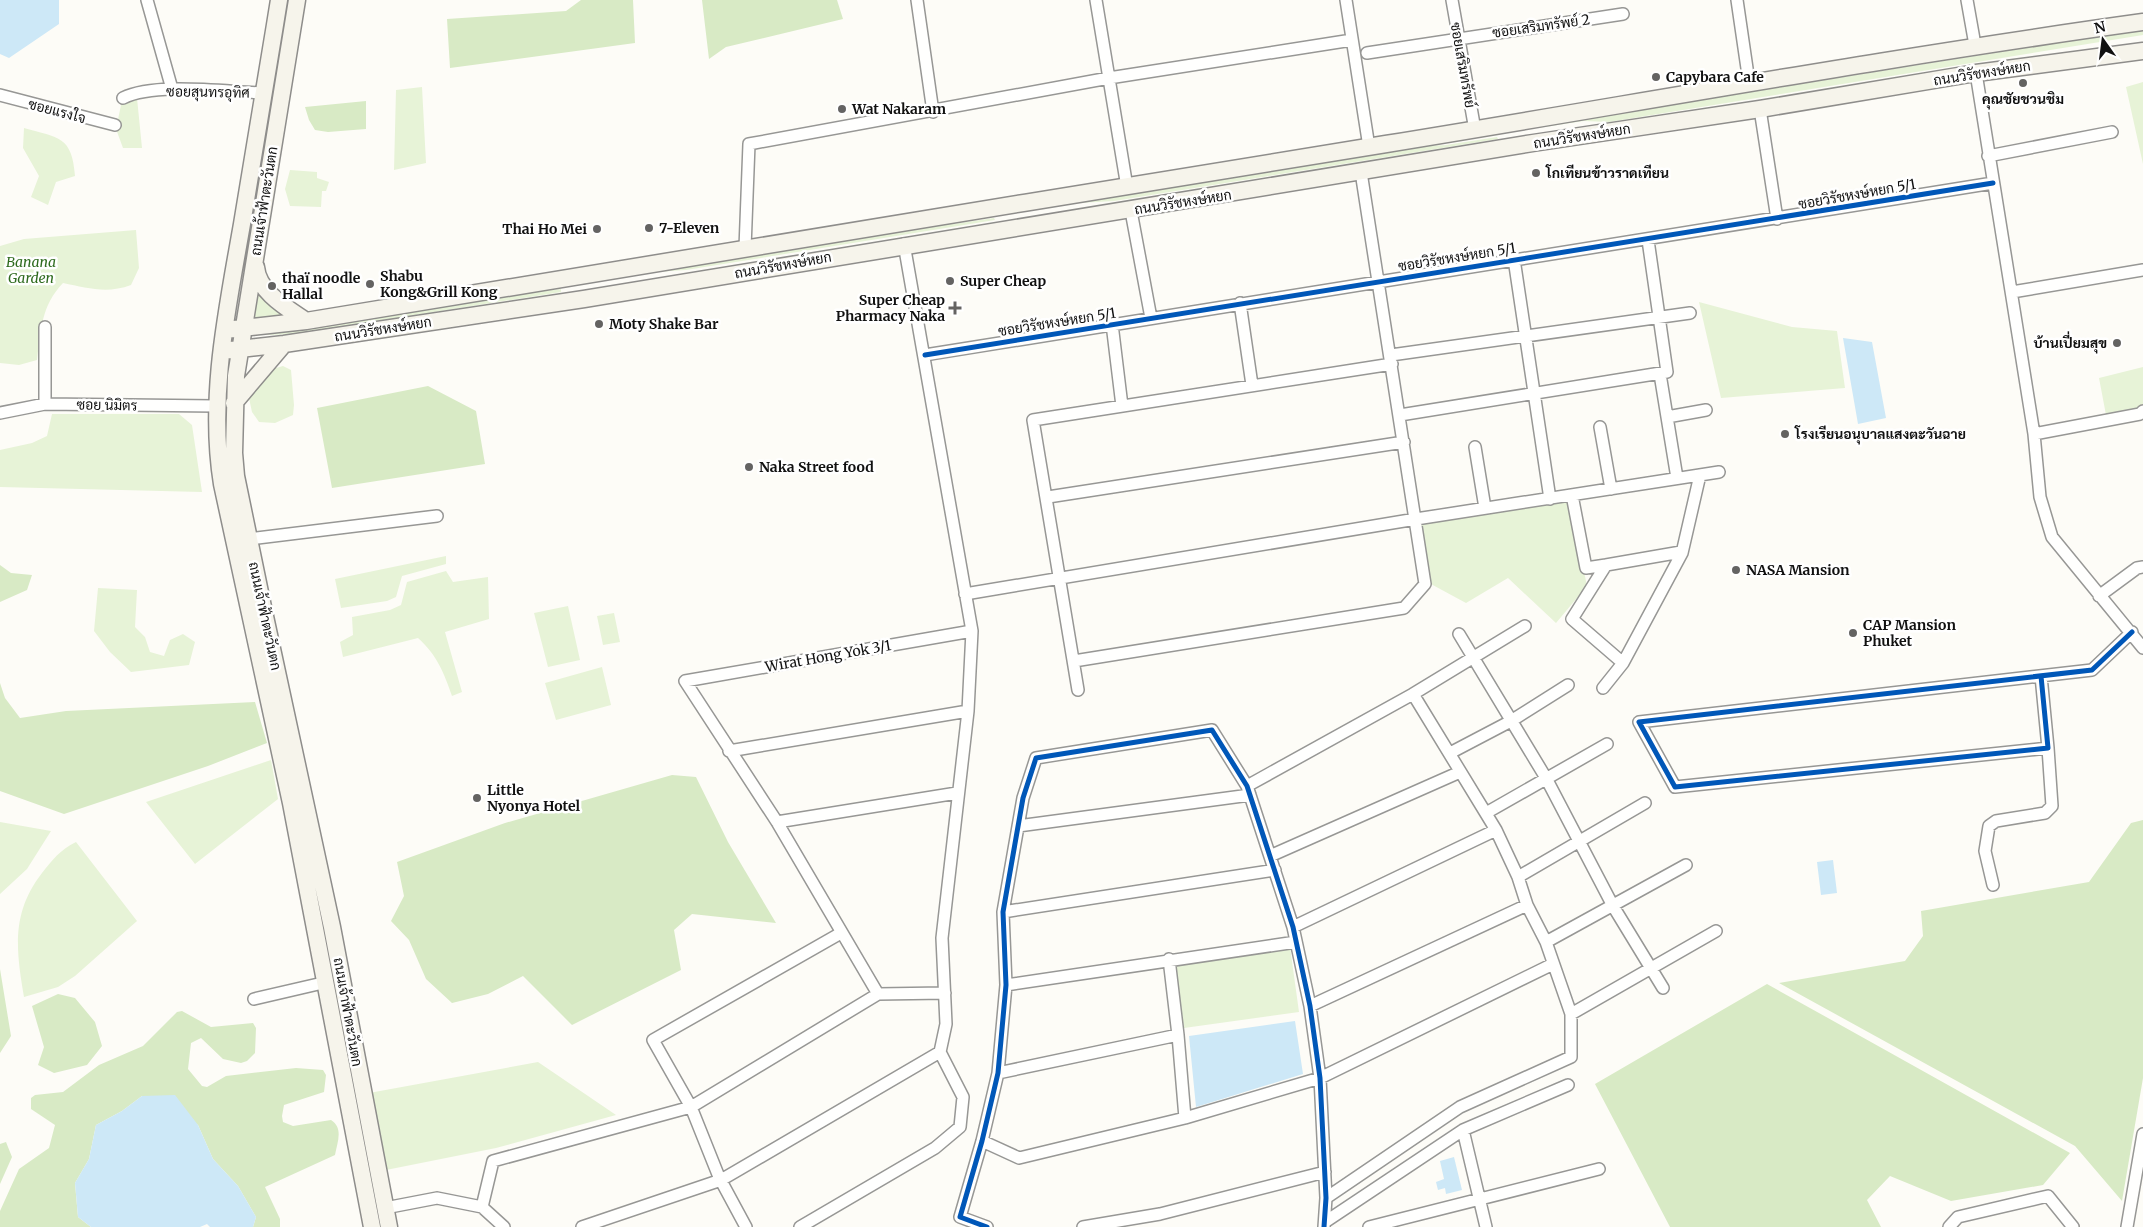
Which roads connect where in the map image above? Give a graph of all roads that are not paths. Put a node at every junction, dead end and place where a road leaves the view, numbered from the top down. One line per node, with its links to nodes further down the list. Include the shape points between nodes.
1 (147, 0): 20 (street)
2 (279, 0): 21 (main road, ถนนเจ้าฟ้าตะวันตก)
3 (296, 0): 43 (main road, ถนนเจ้าฟ้าตะวันตก)
4 (917, 0): 25 (street)
5 (1096, 0): 18 (street)
6 (1346, 0): 13 (street)
7 (1452, 0): 12 (street, ซอยเสริมทรัพย์)
8 (1737, 0): 19 (street)
9 (1967, 0): 14 (street)
10 (1624, 14): 12 (street, ซอยเสริมทรัพย์ 2)
11 (2143, 22): 14 (main road, ถนนวิรัชหงษ์หยก)
12 (1458, 38): 16 (street, ซอยเสริมทรัพย์ 2); 28 (street, ซอยเสริมทรัพย์)
13 (1352, 40): 18 (street); 31 (street)
14 (1975, 46): 19 (main road, ถนนวิรัชหงษ์หยก)
15 (2143, 50): 17 (main road, ถนนวิรัชหงษ์หยก)
16 (1367, 53)
17 (1976, 73): 24 (main road, ถนนวิรัชหงษ์หยก); 32 (street)
18 (1108, 78): 25 (street); 35 (street)
19 (1749, 82): 26 (main road, ถนนวิรัชหงษ์หยก)
20 (172, 89): 21 (street, ซอยสุนทรอุทิศ); 23 (street, ซอยสุนทรอุทิศ, via 130,94)
21 (264, 93): 58 (main road, ถนนเจ้าฟ้าตะวันตก)
22 (0, 95): 27 (street, ซอยแรงใจ)
23 (123, 98)
24 (1760, 109): 30 (main road, ถนนวิรัชหงษ์หยก); 38 (street)
25 (933, 112): 42 (street, via 749,144)
26 (1529, 120): 28 (main road, ถนนวิรัชหงษ์หยก); 30 (main road)
27 (114, 125)
28 (1475, 130): 31 (main road, ถนนวิรัชหงษ์หยก)
29 (2112, 132): 32 (street)
30 (1533, 143): 33 (main road, ถนนวิรัชหงษ์หยก)
31 (1369, 147): 35 (main road, ถนนวิรัชหงษ์หยก)
32 (1988, 156): 34 (street)
33 (1361, 172): 37 (main road, ถนนวิรัชหงษ์หยก); 47 (street)
34 (1993, 183): 38 (street, ซอยวิรัชหงษ์หยก 5/1); 48 (street)
35 (1127, 187): 36 (main road, ถนนวิรัชหงษ์หยก)
36 (1004, 205): 39 (main road); 42 (main road, ถนนวิรัชหงษ์หยก)
37 (1131, 211): 39 (main road, ถนนวิรัชหงษ์หยก); 53 (street)
38 (1777, 219): 40 (street, ซอยวิรัชหงษ์หยก 5/1)
39 (1008, 228): 41 (main road, ถนนวิรัชหงษ์หยก)
40 (1648, 240): 44 (street, ซอยวิรัชหงษ์หยก 5/1); 52 (street)
41 (904, 244): 49 (main road, ถนนวิรัชหงษ์หยก); 63 (street)
42 (745, 248): 46 (main road, ถนนวิรัชหงษ์หยก)
43 (255, 255): 54 (main road, via 256,272 263,287); 57 (main road, ถนนเจ้าฟ้าตะวันตก)
44 (1514, 259): 47 (street, ซอยวิรัชหงษ์หยก 5/1); 59 (street)
45 (2143, 270): 48 (street)
46 (579, 275): 49 (main road); 54 (main road, ถนนวิรัชหงษ์หยก)
47 (1380, 282): 50 (street, ซอยวิรัชหงษ์หยก 5/1); 64 (street)
48 (2012, 292): 78 (street)
49 (584, 299): 60 (main road, ถนนวิรัชหงษ์หยก)
50 (1240, 304): 53 (street, ซอยวิรัชหงษ์หยก 5/1); 66 (street)
51 (1690, 313): 52 (street)
52 (1660, 317): 59 (street); 65 (street, via 1667,372)
53 (1151, 318): 55 (street, ซอยวิรัชหงษ์หยก 5/1)
54 (306, 321): 57 (main road, ถนนวิรัชหงษ์หยก)
55 (1112, 324): 63 (street, ซอยวิรัชหงษ์หยก 5/1); 71 (street)
56 (45, 327): 69 (street)
57 (244, 329): 58 (main road, ถนนวิรัชหงษ์หยก); 61 (main road, ถนนเจ้าฟ้าตะวันตก)
58 (225, 330): 62 (main road, ถนนเจ้าฟ้าตะวันตก)
59 (1526, 336): 64 (street); 67 (street)
60 (284, 344): 61 (main road, ถนนวิรัชหงษ์หยก); 68 (main road)
61 (240, 349): 62 (main road, ถนนวิรัชหงษ์หยก); 68 (main road, ถนนเจ้าฟ้าตะวันตก)
62 (222, 351): 70 (main road, ถนนเจ้าฟ้าตะวันตก)
63 (925, 355): 96 (street)
64 (1391, 359): 66 (street); 75 (street)
65 (1660, 374): 67 (street); 76 (street)
66 (1252, 385): 71 (street)
67 (1534, 393): 75 (street); 87 (street)
68 (234, 403): 91 (main road, ถนนเจ้าฟ้าตะวันตก, via 234,463)
69 (45, 404): 70 (street, ซอย นิมิตร); 74 (street, ซอย นิมิตร)
70 (215, 406): 143 (main road, ถนนเจ้าฟ้าตะวันตก, via 216,446 222,484)
71 (1122, 406): 86 (street, via 1033,420)
72 (1706, 410): 76 (street)
73 (2143, 411): 78 (street)
74 (0, 413)
75 (1400, 415): 79 (street)
76 (1667, 417): 83 (street)
77 (1600, 427): 84 (street)
78 (2034, 434): 97 (street, via 2040,497 2052,538)
79 (1404, 442): 86 (street); 90 (street)
80 (1475, 447): 88 (street)
81 (1719, 472): 82 (street)
82 (1700, 475): 83 (street); 92 (street)
83 (1677, 478): 84 (street)
84 (1611, 489): 85 (street)
85 (1572, 495): 87 (street); 93 (street, via 1586,568)
86 (1048, 497): 95 (street)
87 (1550, 499): 88 (street)
88 (1485, 508): 90 (street)
89 (437, 516): 91 (street)
90 (1416, 519): 95 (street); 104 (street, via 1425,584 1404,608)
91 (249, 539): 167 (main road, ถนนเจ้าฟ้าตะวันตก, via 332,926)
92 (1681, 552): 93 (street); 105 (street)
93 (1606, 565): 105 (street, via 1572,619)
94 (2143, 567): 97 (street)
95 (1061, 580): 96 (street); 104 (street)
96 (965, 594): 99 (street)
97 (2099, 596): 100 (street)
98 (1525, 626): 103 (street)
99 (972, 631): 111 (street); 115 (street, Wirat Hong Yok 3/1, via 685,681)
100 (2132, 632): 102 (street); 106 (street, via 2092,670)
101 (1460, 634): 103 (street)
102 (2143, 648)
103 (1476, 657): 110 (street); 112 (street)
104 (1074, 661): 109 (street)
105 (1623, 663): 108 (street)
106 (2041, 676): 114 (street); 114 (street, via 1639,722 1676,787)
107 (1568, 686): 112 (street)
108 (1603, 688)
109 (1078, 690)
110 (1413, 694): 116 (street); 119 (street)
111 (968, 711): 115 (street); 120 (street)
112 (1511, 721): 116 (street); 118 (street)
113 (1607, 744): 118 (street)
114 (2048, 748): 131 (street, via 2052,806 2045,813 1996,821 1989,826 1985,851)
115 (729, 751): 123 (street)
116 (1450, 753): 117 (street)
117 (1460, 772): 122 (street); 127 (street)
118 (1546, 778): 122 (street); 126 (street)
119 (1249, 790): 124 (street); 124 (street, via 1212,730 1036,758); 127 (street)
120 (957, 793): 123 (street); 146 (street, via 942,938)
121 (1645, 803): 126 (street)
122 (1486, 813): 125 (street)
123 (777, 822): 137 (street)
124 (1018, 826): 134 (street)
125 (1496, 830): 130 (street); 135 (street)
126 (1579, 842): 130 (street); 133 (street)
127 (1270, 856): 129 (street)
128 (1686, 865): 133 (street)
129 (1275, 870): 134 (street); 135 (street)
130 (1518, 877): 132 (street)
131 (1994, 885)
132 (1527, 905): 139 (street); 149 (street)
133 (1613, 906): 139 (street); 142 (street)
134 (1004, 912): 144 (street)
135 (1293, 927): 138 (street)
136 (1716, 931): 142 (street)
137 (841, 934): 147 (street); 156 (street, via 653,1040)
138 (1296, 942): 140 (street); 149 (street)
139 (1546, 942): 141 (street)
140 (1168, 959): 144 (street); 151 (street)
141 (1553, 964): 150 (street); 154 (street)
142 (1652, 968): 145 (street); 150 (street)
143 (327, 982): 148 (street); 169 (main road, ถนนเจ้าฟ้าตะวันตก)
144 (1006, 985): 153 (street)
145 (1663, 988)
146 (945, 993): 147 (street); 152 (street, via 946,1024)
147 (878, 994): 156 (street)
148 (254, 999)
149 (1310, 1006): 154 (street)
150 (1571, 1014): 164 (street, via 1571,1057 1460,1107)
151 (1178, 1035): 153 (street); 157 (street)
152 (940, 1052): 163 (street); 174 (street, via 963,1097 960,1127 935,1148)
153 (998, 1073): 160 (street)
154 (1320, 1078): 157 (street); 162 (street)
155 (1568, 1085): 158 (street)
156 (691, 1107): 163 (street); 166 (street, via 494,1161)
157 (1185, 1118): 160 (street, via 1019,1158)
158 (1463, 1130): 165 (street); 168 (street)
159 (2143, 1134): 181 (street)
160 (982, 1141): 175 (street, via 960,1217)
161 (1599, 1169): 165 (street)
162 (1325, 1172): 164 (street); 176 (street, via 1160,1214)
163 (721, 1180): 172 (street); 173 (street)
164 (1326, 1198): 168 (street)
165 (1479, 1198): 177 (street); 178 (street)
166 (482, 1207): 167 (street, via 437,1198); 171 (street)
167 (385, 1208): 170 (main road, ถนนเจ้าฟ้าตะวันตก)
168 (1324, 1225)
169 (372, 1227)
170 (389, 1227)
171 (504, 1227)
172 (582, 1227)
173 (746, 1227)
174 (800, 1227)
175 (987, 1227)
176 (1083, 1227)
177 (1368, 1227)
178 (1486, 1227)
179 (1949, 1227): 180 (street, via 1958,1217 2048,1196)
180 (2073, 1227)
181 (2127, 1227)

